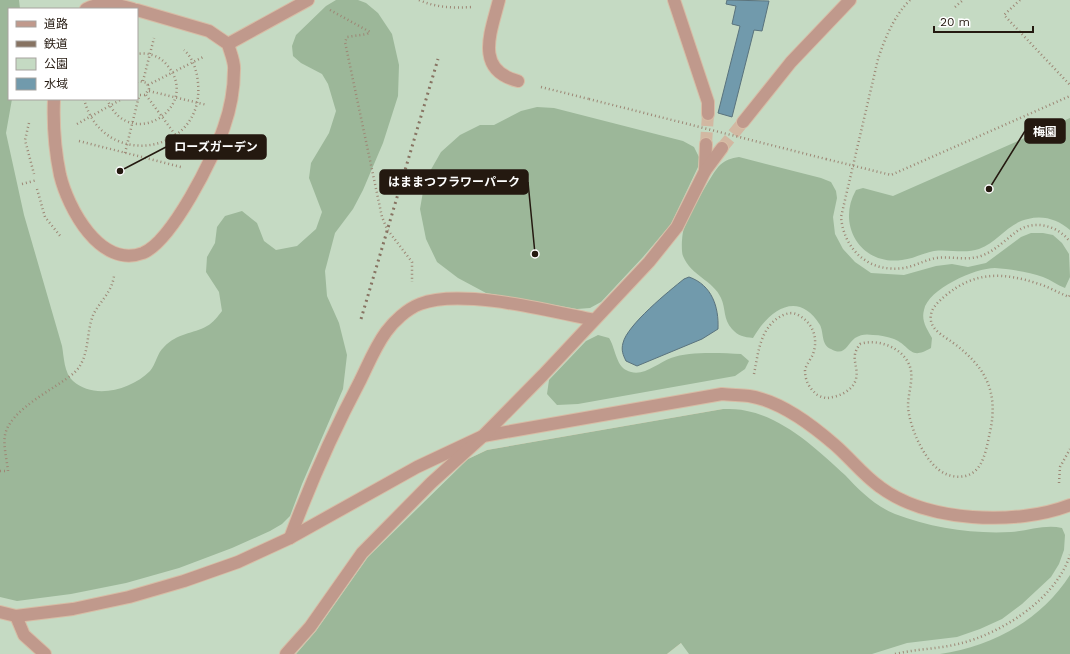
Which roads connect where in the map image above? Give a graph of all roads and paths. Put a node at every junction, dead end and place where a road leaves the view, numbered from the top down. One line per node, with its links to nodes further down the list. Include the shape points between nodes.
1 (308, 0): 17 (lane)
2 (419, 0): 9 (path, via 448,8)
3 (674, 0): 41 (lane, via 708,102)
4 (850, 0): 44 (lane, via 791,62)
5 (910, 0): 52 (path, via 885,38)
6 (957, 0): 10 (path)
7 (963, 0): 10 (path)
8 (1020, 0): 27 (path, via 1004,15)
9 (499, 3): 24 (lane, via 488,43 491,63 504,77)
10 (959, 4): 11 (path)
11 (955, 7)
12 (88, 8): 13 (lane, via 107,3)
13 (129, 8)
14 (329, 9): 58 (path, via 370,32 347,38 345,42 382,218 387,229 412,262)
15 (138, 10): 16 (lane)
16 (159, 17): 17 (lane, via 209,31); 20 (path)
17 (228, 44): 21 (path); 40 (lane, via 234,69)
18 (182, 47): 21 (path)
19 (138, 54): 20 (path)
20 (150, 55): 22 (path, via 164,61); 23 (path)
21 (193, 62): 22 (path); 38 (path, via 198,78)
22 (172, 72): 26 (path); 32 (path, via 176,80)
23 (143, 81): 25 (path); 26 (path)
24 (518, 81): 52 (path, bridge)
25 (138, 82)
26 (148, 85): 28 (path)
27 (1070, 85)
28 (149, 91): 29 (path); 32 (path)
29 (146, 95): 30 (path); 43 (path)
30 (138, 96)
31 (1070, 96): 52 (path, via 891,175)
32 (175, 97): 38 (path); 43 (path)
33 (54, 100): 46 (lane)
34 (84, 100): 42 (path)
35 (107, 100): 39 (path)
36 (120, 100): 39 (path)
37 (137, 100): 45 (path)
38 (197, 102): 40 (path); 47 (path, via 191,118)
39 (110, 106): 42 (path); 45 (path, via 118,116)
40 (228, 110): 54 (lane, via 224,127)
41 (708, 114)
42 (90, 116): 46 (path); 49 (path, via 105,135)
43 (162, 116): 45 (path, via 149,123); 47 (path)
44 (743, 122)
45 (132, 123): 49 (path)
46 (56, 135): 51 (path); 56 (lane, via 60,174 76,214 97,242)
47 (175, 135): 49 (path, via 158,144 145,147); 54 (path)
48 (706, 144): 53 (lane)
49 (127, 145): 51 (path)
50 (722, 148): 53 (lane)
51 (125, 153): 54 (path)
52 (854, 166): 55 (path, via 841,217 842,232 860,256 873,266 903,268 952,257 968,260 983,256 1017,230 1029,226 1043,225 1056,229)
53 (705, 171): 59 (lane, via 677,227 649,262)
54 (204, 173): 56 (lane, via 179,216 156,244 143,253 127,256)
55 (1070, 242)
56 (112, 252): 63 (path, via 114,279 89,327 85,358 75,372 16,414 5,434 8,471)
57 (1070, 297): 60 (path, via 1033,282 982,276 950,292 931,311 931,322 938,332 976,362 987,379 992,394 994,408 986,449 981,463 974,472 964,476 953,477 941,472 932,463 915,436 909,419 910,367 904,356 892,346 875,342 860,344 855,351 856,378 850,389 839,396 825,398 814,394 806,382 805,369 816,342 814,330 805,319 794,313 784,314 775,320 760,340)
58 (412, 308): 59 (lane, via 442,298 485,300); 65 (lane, via 400,316 385,333 308,487)
59 (594, 320): 61 (lane)
60 (750, 396): 61 (lane, via 722,394); 64 (lane, via 776,404 800,419 835,445 879,487 900,500 940,512 982,518 1039,514)
61 (483, 436): 65 (lane, via 417,467); 70 (lane, via 431,483 362,553 310,627)
62 (1070, 449): 64 (path, via 1060,467 1058,482)
63 (0, 471)
64 (1068, 506)
65 (290, 538): 68 (lane, via 238,562 136,595 73,609)
66 (1070, 556): 71 (path, via 1057,582 1027,610 1006,625 983,637 958,644)
67 (0, 612): 68 (lane)
68 (16, 616): 69 (lane, via 24,635)
69 (45, 654)
70 (286, 654)
71 (894, 654)

